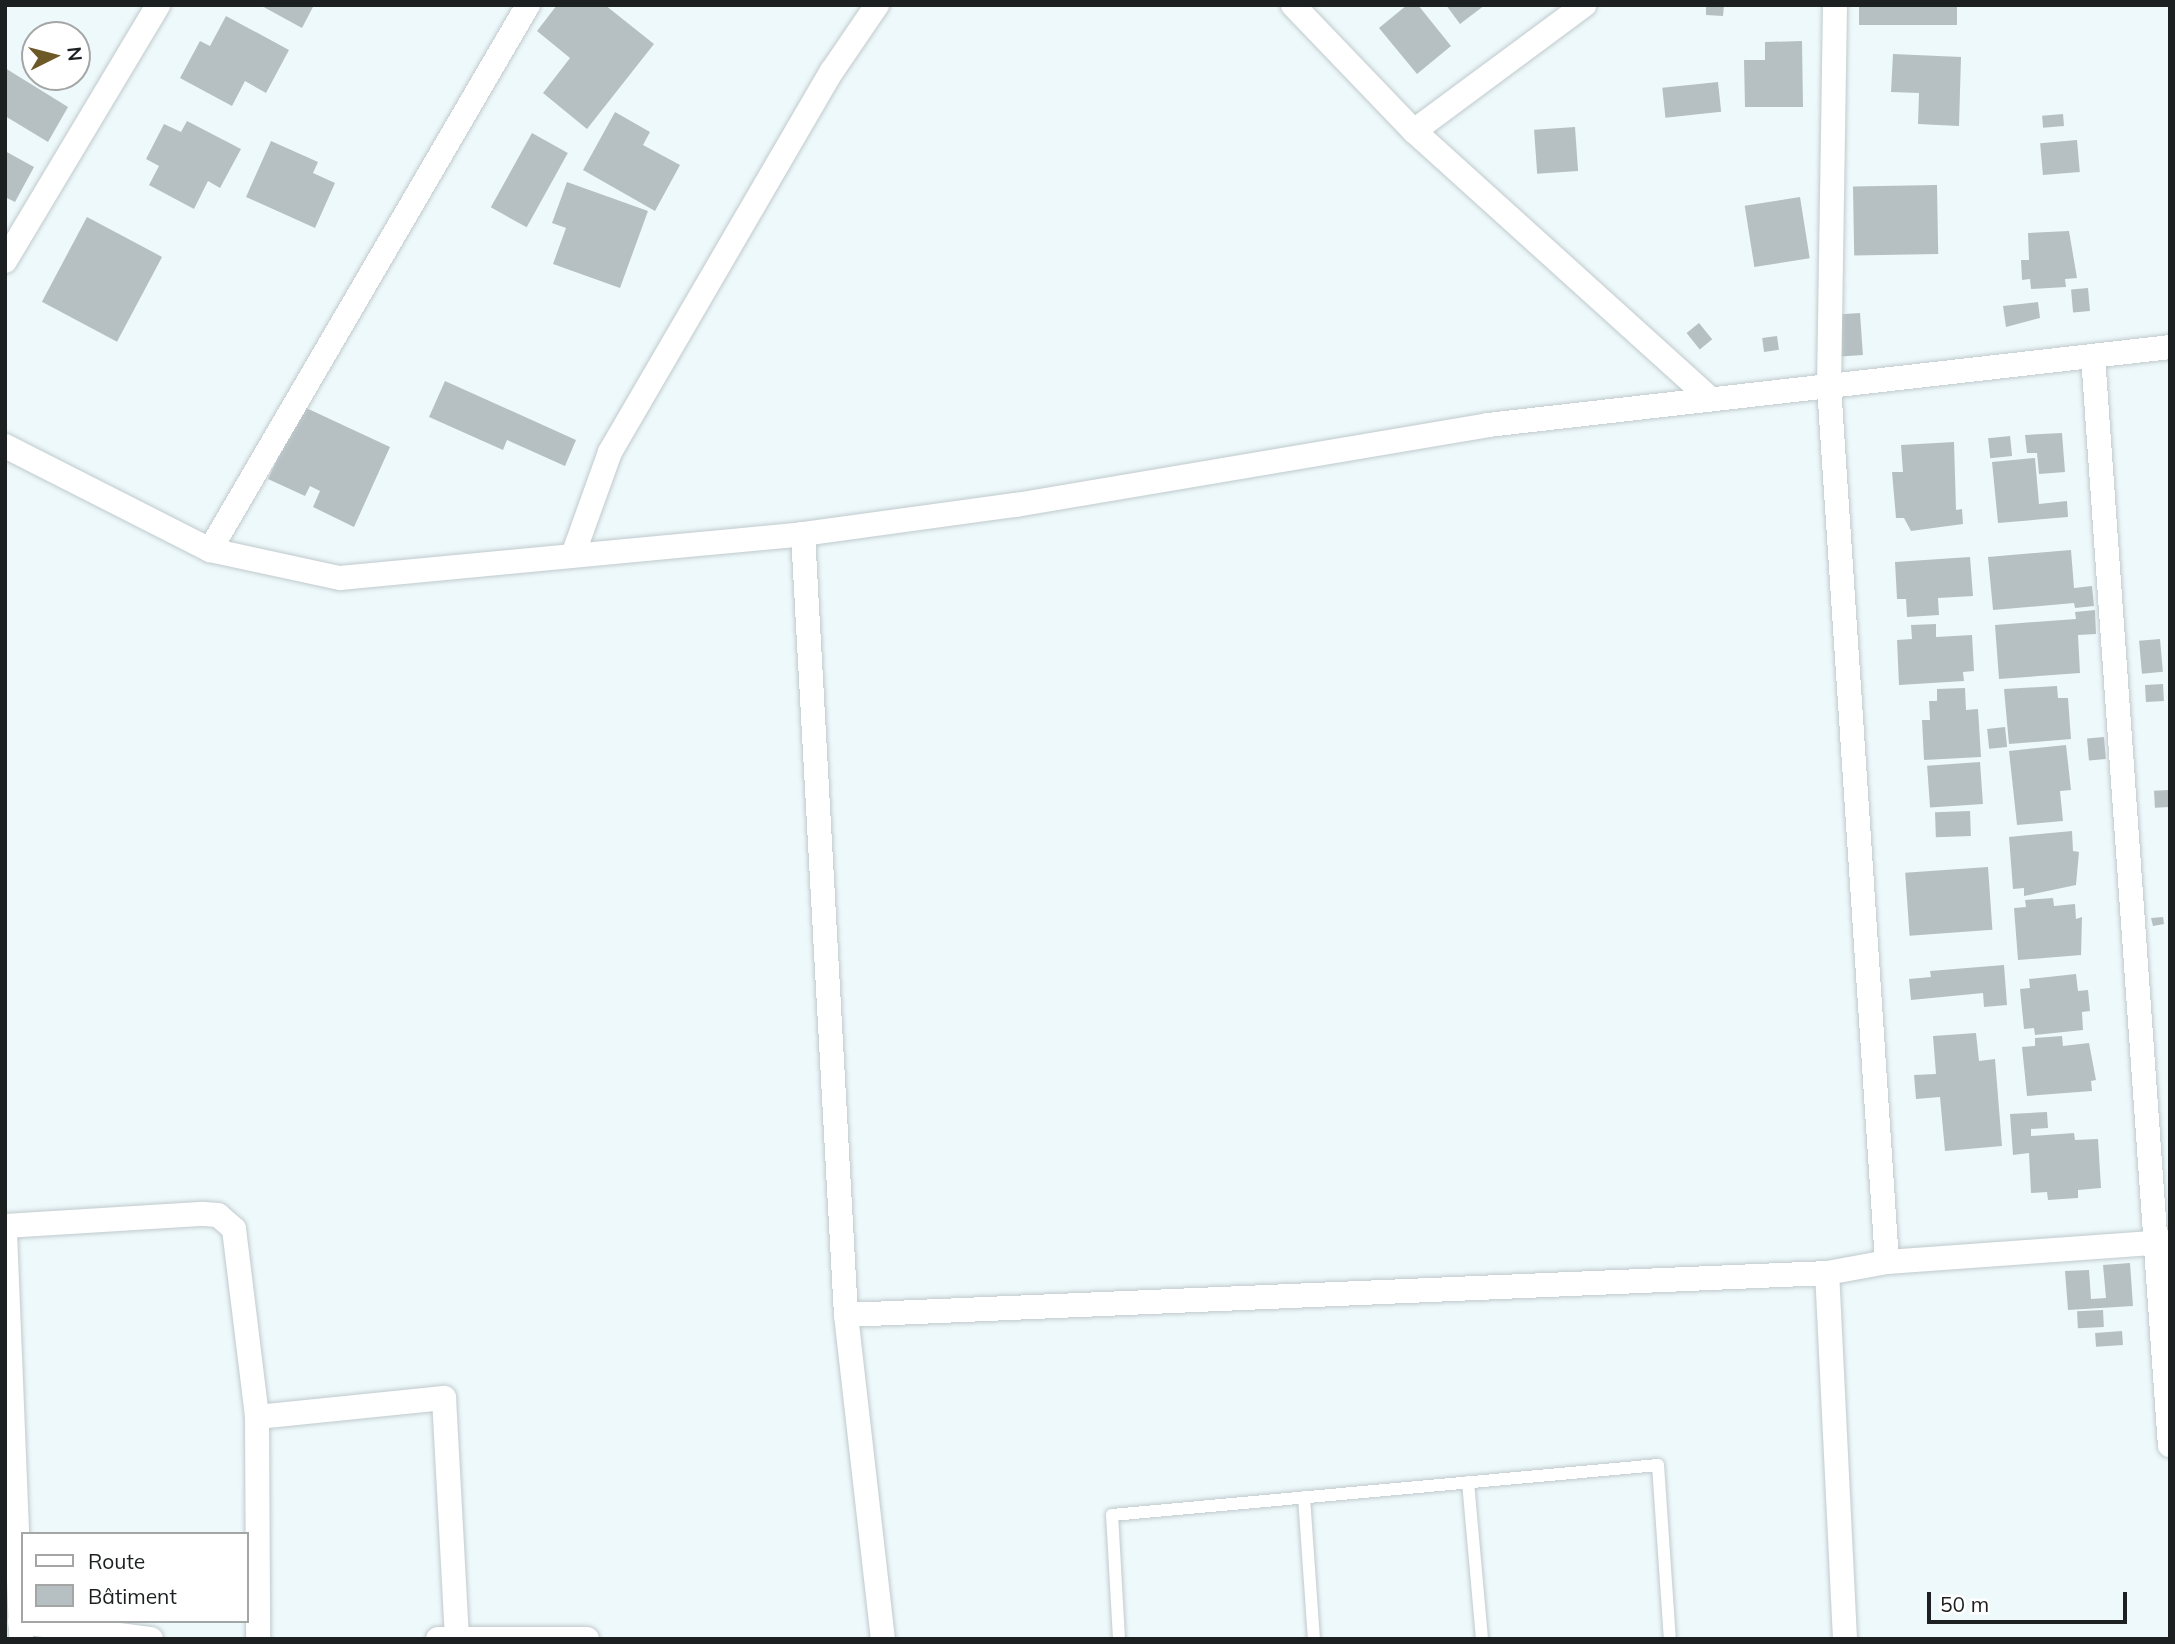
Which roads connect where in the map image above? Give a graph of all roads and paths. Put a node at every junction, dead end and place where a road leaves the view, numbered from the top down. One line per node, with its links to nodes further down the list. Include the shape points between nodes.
1 (158, 5): 8 (street)
2 (528, 5): 15 (street)
3 (877, 5): 16 (street, via 832,71 610,452)
4 (1293, 5): 7 (street)
5 (1584, 5): 7 (street)
6 (1835, 5): 11 (street)
7 (1414, 131): 12 (street)
8 (5, 261)
9 (2170, 347): 10 (street)
10 (2093, 356): 11 (street); 19 (street)
11 (1829, 386): 12 (street); 20 (street)
12 (1709, 398): 14 (street, via 1488,425 1016,505)
13 (5, 446): 15 (street)
14 (803, 534): 16 (street); 22 (street)
15 (210, 550): 16 (street, via 340,578)
16 (573, 555)
17 (5, 1226): 23 (street, via 218,1215 234,1229)
18 (5, 1232): 27 (street)
19 (2162, 1243): 20 (street); 24 (street)
20 (1886, 1262): 21 (street)
21 (1827, 1273): 22 (street); 38 (street)
22 (846, 1315): 33 (street)
23 (257, 1417): 29 (street); 31 (street, via 444,1398)
24 (2170, 1445)
25 (1468, 1482): 26 (lane); 36 (lane); 37 (lane, via 1658,1465)
26 (1304, 1497): 34 (lane, via 1112,1515); 35 (lane)
27 (20, 1631): 28 (street)
28 (151, 1639)
29 (258, 1639)
30 (438, 1639): 31 (street)
31 (457, 1639): 32 (street)
32 (587, 1639)
33 (883, 1639)
34 (1119, 1639)
35 (1314, 1639)
36 (1482, 1639)
37 (1670, 1639)
38 (1845, 1639)

